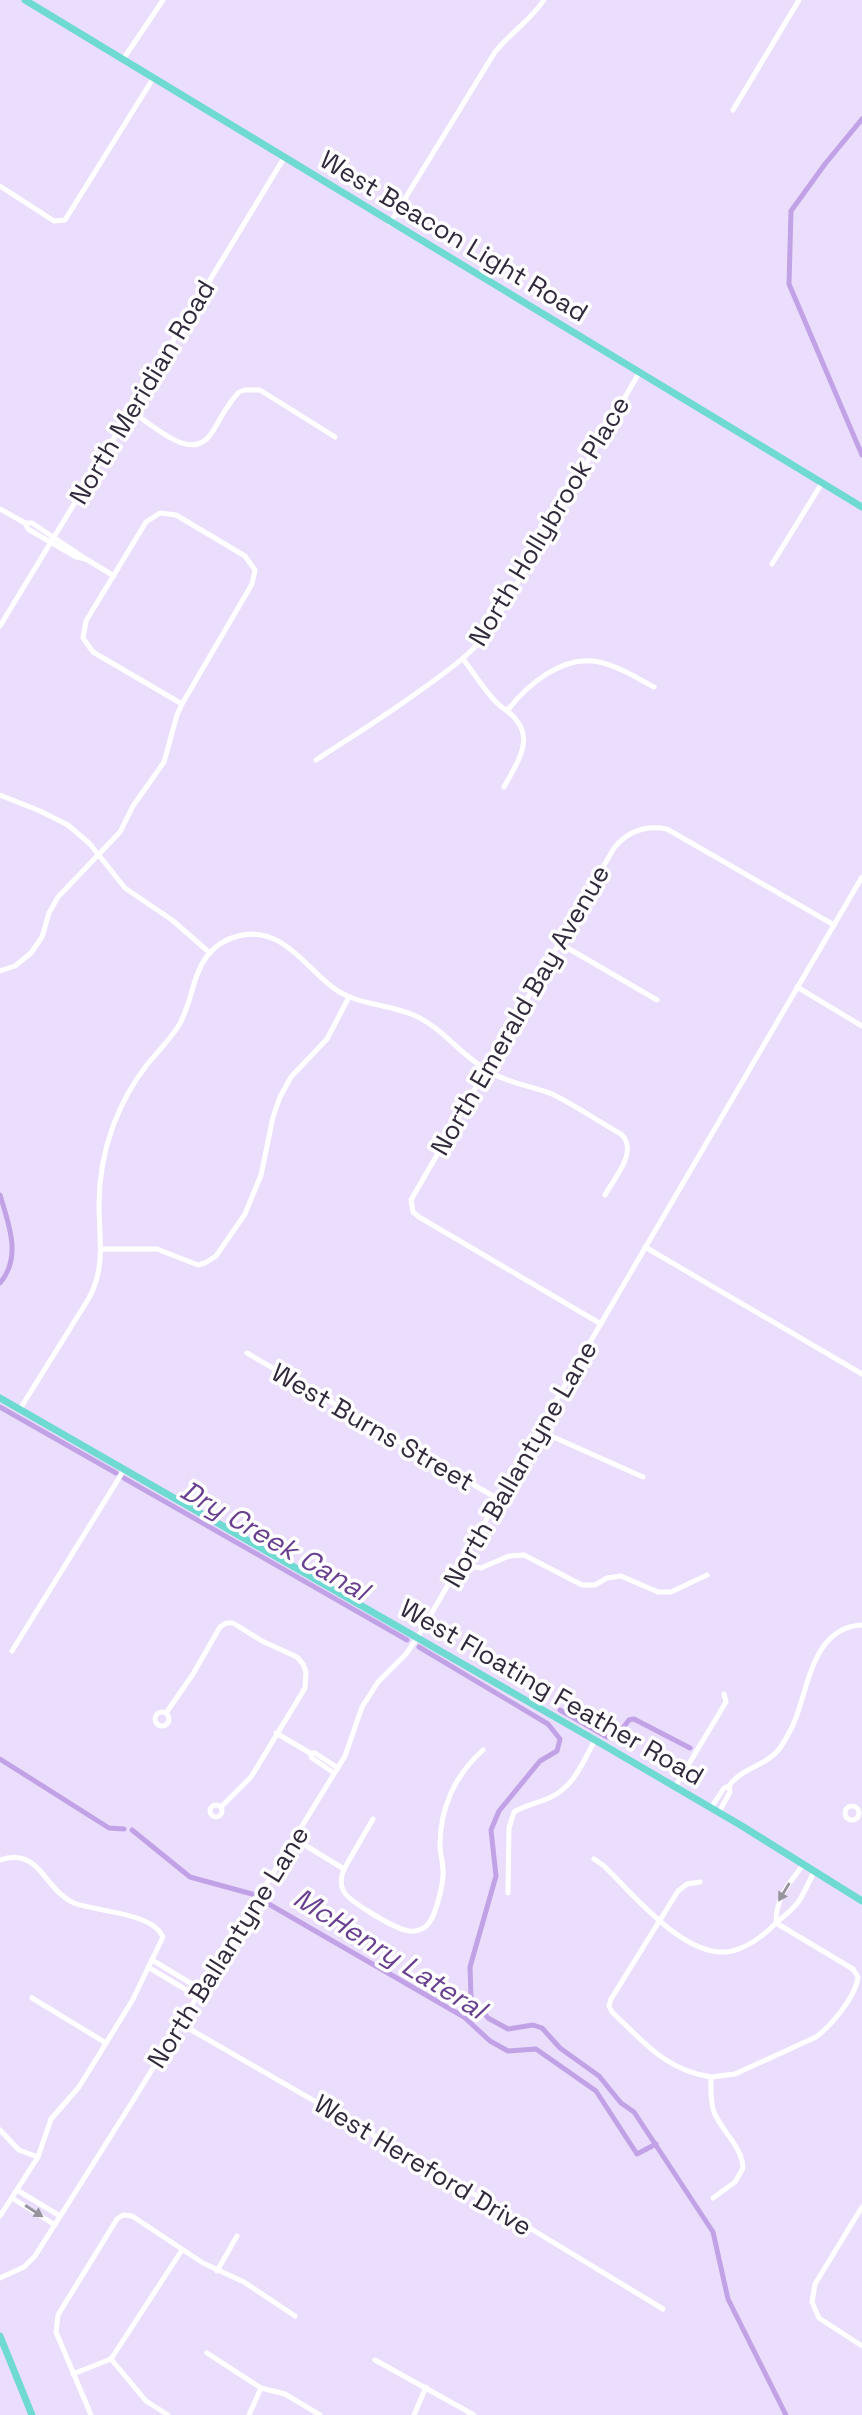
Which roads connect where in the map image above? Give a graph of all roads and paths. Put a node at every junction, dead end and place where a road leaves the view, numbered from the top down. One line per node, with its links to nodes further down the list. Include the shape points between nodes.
1 (25, 0): 5 (main road, West Beacon Light Road)
2 (163, 0): 5 (street)
3 (544, 0): 10 (street, via 495,52)
4 (799, 0): 7 (street)
5 (124, 58): 6 (main road, West Beacon Light Road)
6 (154, 76): 8 (main road, West Beacon Light Road); 9 (street, via 65,220 54,220)
7 (733, 110)
8 (284, 159): 10 (main road, West Beacon Light Road); 12 (street, North Meridian Road)
9 (0, 186)
10 (390, 223): 11 (main road, West Beacon Light Road)
11 (639, 373): 14 (main road, West Beacon Light Road); 21 (street, North Hollybrook Place, via 493,625)
12 (130, 411): 13 (street, via 183,445 197,444 209,437 239,392 254,389); 17 (street, North Meridian Road)
13 (335, 436)
14 (822, 483): 15 (main road, West Beacon Light Road); 18 (street)
15 (862, 507)
16 (0, 509): 17 (street)
17 (52, 540): 19 (street); 20 (street, North Meridian Road)
18 (772, 564)
19 (114, 576): 23 (street, via 86,621 83,638 93,652); 23 (street, via 146,522 160,513 176,515 245,556 255,570 252,584)
20 (0, 625)
21 (463, 659): 24 (street); 25 (street, North Hollybrook Place)
22 (654, 687): 24 (street, via 604,663 574,662 524,691)
23 (182, 704): 28 (street, via 164,762 116,837)
24 (507, 711): 26 (street, via 520,725 523,737 519,758)
25 (316, 760)
26 (504, 787)
27 (0, 795): 28 (street, via 60,820)
28 (99, 855): 32 (street, via 125,888); 33 (street, via 58,897 31,953)
29 (862, 877): 30 (street, North Ballantyne Lane)
30 (834, 925): 31 (street, North Emerald Bay Avenue, via 674,832 645,828 629,834 614,848); 34 (street, North Ballantyne Lane)
31 (559, 943): 36 (street); 38 (street, North Emerald Bay Avenue)
32 (210, 953): 35 (street, via 237,936 269,937 287,946); 41 (street, via 179,1025 137,1078 113,1126 100,1184)
33 (0, 971)
34 (797, 987): 37 (street); 40 (street, North Ballantyne Lane)
35 (349, 997): 38 (street, via 428,1022); 41 (street, via 327,1039 283,1090 254,1195 216,1256 198,1265 157,1249)
36 (657, 1000)
37 (862, 1026)
38 (485, 1070): 39 (street, via 552,1095 627,1140 629,1153); 42 (street, North Emerald Bay Avenue, via 413,1194 413,1212)
39 (605, 1195)
40 (645, 1247): 42 (street, North Ballantyne Lane); 44 (street)
41 (102, 1249): 46 (street, via 93,1291)
42 (601, 1324): 47 (street, North Ballantyne Lane)
43 (247, 1353): 50 (street, West Burns Street)
44 (862, 1374)
45 (0, 1398): 46 (main road, West Floating Feather Road)
46 (20, 1409): 48 (main road, West Floating Feather Road)
47 (540, 1431): 49 (street); 50 (street, North Ballantyne Lane)
48 (124, 1470): 54 (main road, West Floating Feather Road); 55 (street)
49 (643, 1477)
50 (500, 1500): 51 (street, North Ballantyne Lane)
51 (461, 1565): 52 (street, via 481,1568 524,1555 582,1585 621,1576 658,1592); 54 (street, North Ballantyne Lane)
52 (707, 1575)
53 (860, 1625): 62 (street, via 833,1635 824,1645 777,1752)
54 (417, 1638): 59 (main road, West Floating Feather Road); 61 (street, North Ballantyne Lane, via 371,1692)
55 (12, 1651)
56 (724, 1694): 63 (street, via 726,1702)
57 (166, 1713): 58 (street, via 220,1627 233,1623 303,1664 305,1688)
58 (276, 1733): 61 (street); 64 (street, via 251,1777)
59 (595, 1740): 63 (main road, West Floating Feather Road); 75 (street, via 565,1788 514,1812 509,1828)
60 (483, 1750): 72 (street, via 461,1774 444,1811 440,1843 443,1880 434,1915 423,1928 401,1928 352,1900 342,1888)
61 (336, 1771): 68 (street, North Ballantyne Lane)
62 (729, 1786): 65 (street); 66 (street)
63 (675, 1787): 65 (main road, West Floating Feather Road)
64 (221, 1807)
65 (711, 1808): 66 (main road, West Floating Feather Road)
66 (719, 1812): 71 (main road, West Floating Feather Road)
67 (373, 1819): 72 (street)
68 (295, 1839): 72 (street); 81 (street, North Ballantyne Lane)
69 (2, 1859): 79 (street, via 18,1857 34,1863 55,1890 72,1902 127,1915 163,1934)
70 (594, 1859): 77 (street)
71 (803, 1865): 73 (main road, West Floating Feather Road); 78 (street, one-way to 78, via 776,1907)
72 (344, 1869)
73 (814, 1872): 76 (main road, West Floating Feather Road); 78 (street, via 801,1898)
74 (700, 1882): 77 (street, via 678,1891)
75 (508, 1892)
76 (862, 1900)
77 (659, 1920): 78 (street, via 695,1946 726,1952 747,1946); 86 (street, via 609,2006 674,2067)
78 (776, 1923): 86 (street, via 853,1969 857,1985 828,2028 816,2037 735,2074)
79 (152, 1960): 80 (street); 81 (street)
80 (148, 1967): 82 (street); 85 (street)
81 (202, 1990): 82 (street, North Ballantyne Lane)
82 (198, 1997): 84 (street, North Ballantyne Lane)
83 (32, 1998): 85 (street)
84 (181, 2024): 94 (street, North Ballantyne Lane); 100 (street, West Hereford Drive)
85 (106, 2043): 88 (street, via 79,2087 51,2119)
86 (711, 2077): 91 (street, via 715,2113 743,2160 735,2182)
87 (0, 2130): 88 (street, via 19,2150)
88 (38, 2157): 89 (street)
89 (17, 2190): 90 (street); 94 (street)
90 (12, 2198): 93 (street); 95 (street, one-way to 95)
91 (713, 2198)
92 (862, 2207): 103 (street, via 815,2284 812,2302 819,2318)
93 (0, 2216)
94 (60, 2216): 95 (street, North Ballantyne Lane)
95 (55, 2225): 99 (street, North Ballantyne Lane, via 30,2262)
96 (237, 2236): 98 (street)
97 (182, 2250): 98 (street); 105 (street); 107 (street, via 132,2216 117,2219 55,2323)
98 (217, 2271): 101 (street)
99 (0, 2278)
100 (663, 2309)
101 (295, 2316)
102 (0, 2336): 110 (main road)
103 (862, 2346)
104 (207, 2353): 109 (street)
105 (111, 2359): 107 (street); 112 (street, via 146,2402)
106 (375, 2360): 108 (street)
107 (73, 2374): 111 (street)
108 (426, 2387): 115 (street); 116 (street)
109 (261, 2388): 113 (street); 114 (street, via 285,2394)
110 (32, 2415)
111 (91, 2415)
112 (168, 2415)
113 (249, 2415)
114 (320, 2415)
115 (414, 2415)
116 (474, 2415)

